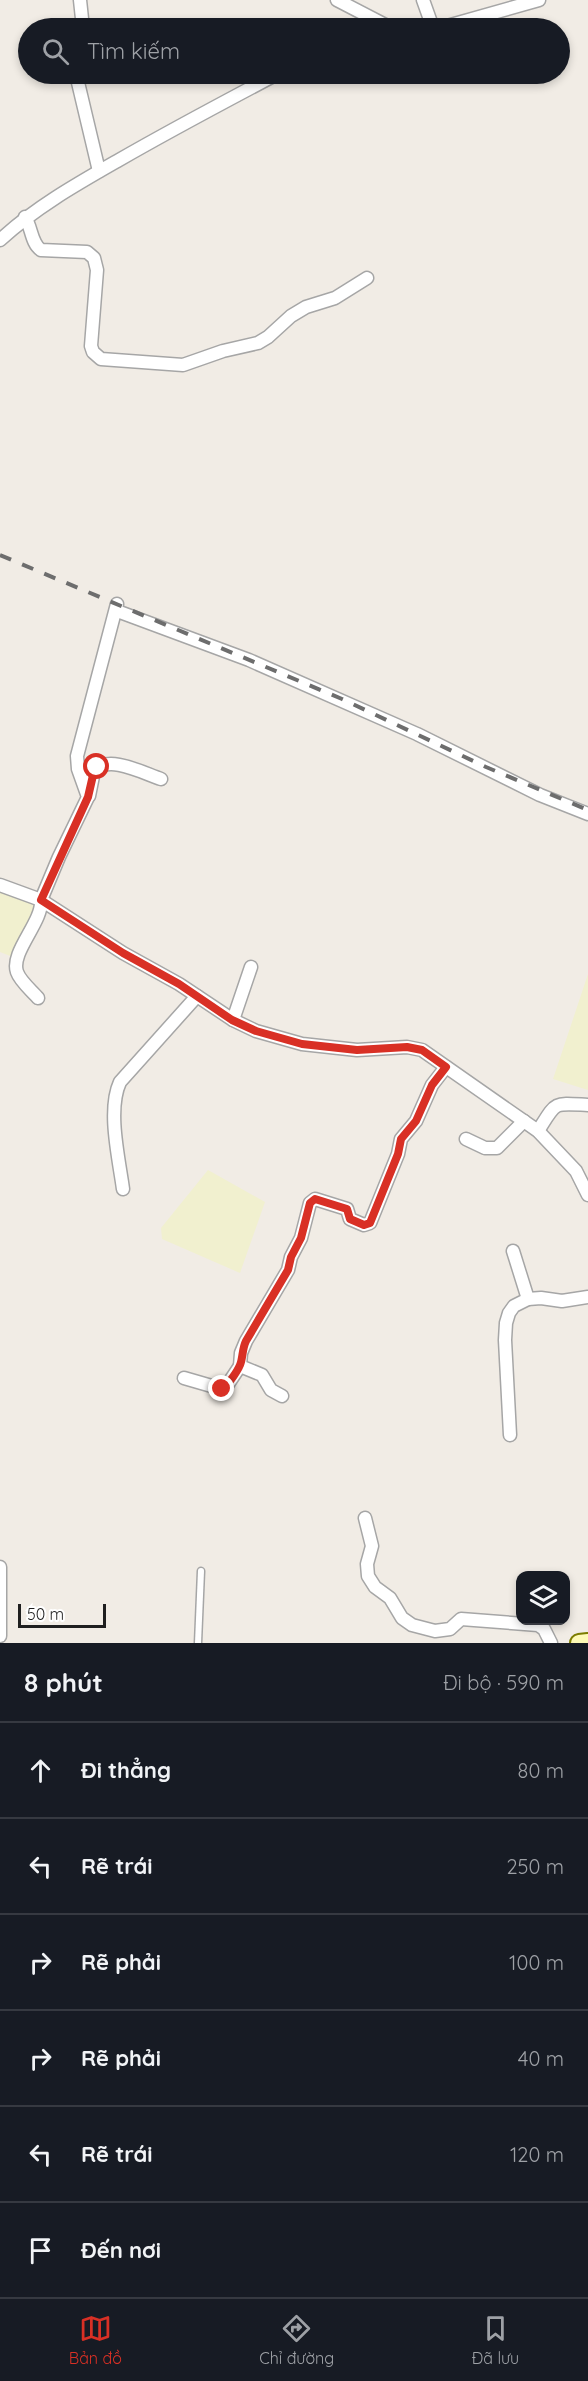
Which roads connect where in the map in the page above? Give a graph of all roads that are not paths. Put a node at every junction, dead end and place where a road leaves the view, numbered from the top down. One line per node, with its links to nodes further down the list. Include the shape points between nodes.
1 (80, 0): 5 (street)
2 (337, 0): 6 (street)
3 (423, 0): 7 (street)
4 (538, 0): 8 (street)
5 (82, 18)
6 (372, 18)
7 (429, 18)
8 (475, 18)
9 (78, 84): 11 (street)
10 (259, 84): 11 (street)
11 (99, 171): 12 (street)
12 (25, 217): 13 (street); 14 (street, via 34,243 41,250 87,252 94,258 98,270 91,346 98,357 107,360 183,366 258,343 306,307 335,298)
13 (0, 240)
14 (367, 278)
15 (161, 779): 16 (street, via 111,763 102,765 94,771)
16 (88, 797): 17 (street, via 77,756 117,607 249,660); 19 (street)
17 (588, 814)
18 (0, 885): 19 (street)
19 (41, 900): 21 (street); 22 (street, via 16,968)
20 (251, 967): 23 (street)
21 (196, 996): 23 (street); 29 (street, via 117,1088 114,1104)
22 (38, 998)
23 (232, 1020): 24 (street, via 302,1044 357,1050 422,1050)
24 (446, 1067): 26 (street); 34 (street, via 432,1085 416,1121 401,1139 370,1223 364,1225 350,1219 347,1209 315,1199 310,1203 288,1270 242,1348)
25 (588, 1106): 27 (street, via 559,1103)
26 (524, 1121): 27 (street); 28 (street, via 497,1148 485,1148)
27 (538, 1131): 30 (street, via 576,1171)
28 (466, 1139)
29 (123, 1189)
30 (588, 1195)
31 (513, 1251): 33 (street)
32 (588, 1297): 33 (street, via 562,1301)
33 (528, 1299): 37 (street, via 514,1306 506,1323)
34 (240, 1366): 35 (street, via 222,1389); 36 (street, via 262,1375 271,1390)
35 (184, 1378)
36 (282, 1396)
37 (510, 1435)
38 (365, 1518): 44 (street, via 372,1545 368,1576 406,1621 435,1631 450,1629 461,1619 533,1624 544,1629)
39 (0, 1567): 41 (street)
40 (201, 1571): 43 (lane)
41 (0, 1636)
42 (588, 1642): 45 (street)
43 (198, 1643)
44 (551, 1643)
45 (579, 1643)

